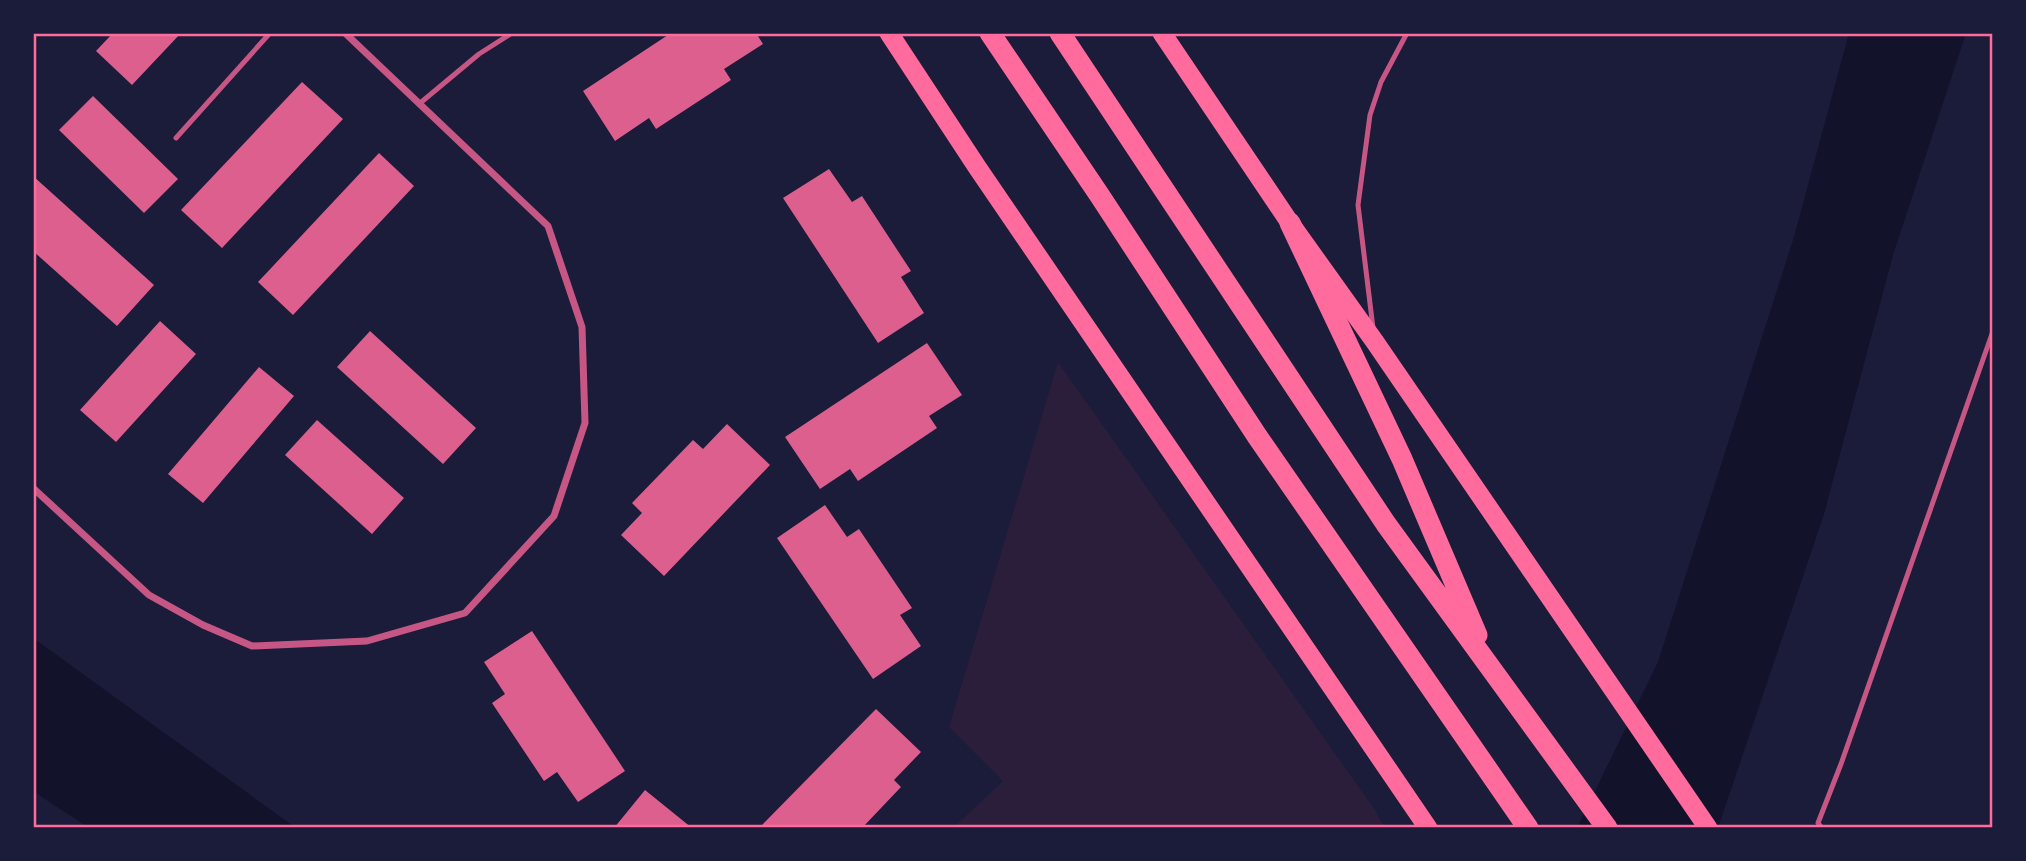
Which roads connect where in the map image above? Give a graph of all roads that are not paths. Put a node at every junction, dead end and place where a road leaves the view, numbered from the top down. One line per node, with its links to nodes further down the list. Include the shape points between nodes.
1 (270, 33): 10 (lane)
2 (345, 33): 9 (street)
3 (512, 33): 9 (lane)
4 (889, 33): 16 (highway)
5 (990, 33): 17 (highway, via 1257,436)
6 (1060, 33): 15 (highway, via 1386,524)
7 (1161, 33): 11 (highway)
8 (1407, 33): 13 (lane, via 1381,82 1370,115 1358,205)
9 (419, 104): 14 (street, via 548,226 582,327 584,423 554,516 465,612 367,641 252,646 149,595)
10 (176, 138)
11 (1290, 223): 13 (highway); 15 (highway, via 1402,459)
12 (1993, 331): 20 (lane, via 1818,823)
13 (1375, 342): 19 (highway)
14 (33, 488)
15 (1491, 670): 18 (highway)
16 (1428, 828)
17 (1528, 828)
18 (1607, 828)
19 (1707, 828)
20 (1822, 828)

